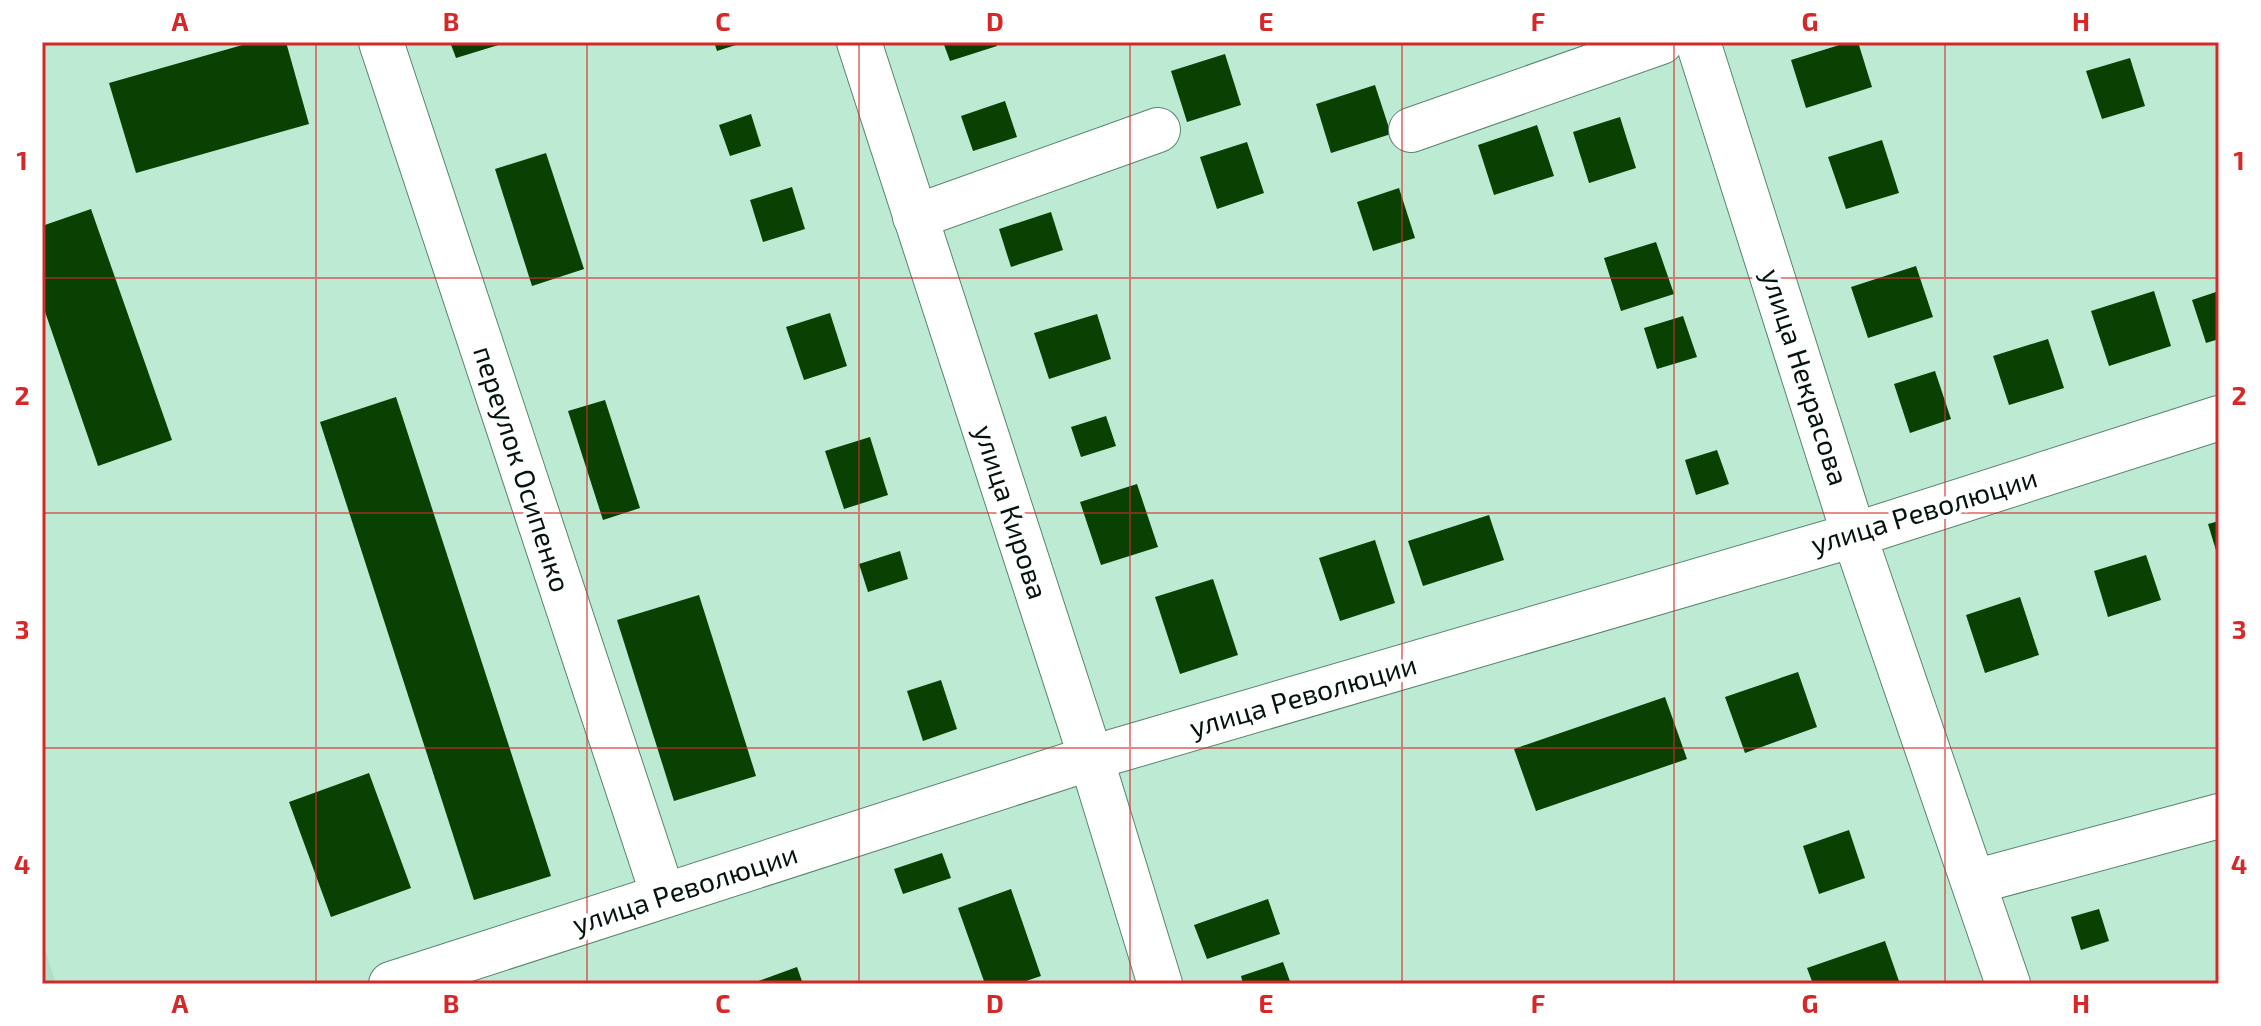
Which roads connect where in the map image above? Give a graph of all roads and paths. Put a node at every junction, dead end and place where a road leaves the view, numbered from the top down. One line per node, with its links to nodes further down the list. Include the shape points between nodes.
1 (381, 42): 13 (street, переулок Осипенко)
2 (859, 42): 7 (street, улица Кирова)
3 (1661, 42): 6 (street)
4 (1698, 42): 9 (street, улица Некрасова)
5 (1158, 130): 7 (street)
6 (1411, 130)
7 (915, 217): 10 (street, улица Кирова)
8 (2219, 418): 9 (street, улица Революции)
9 (1854, 535): 10 (street, улица Революции); 12 (street, улица Некрасова)
10 (1091, 758): 13 (street, улица Революции); 15 (street, улица Кирова)
11 (2219, 816): 12 (street)
12 (1974, 882): 16 (street, улица Некрасова)
13 (663, 895): 14 (street, улица Революции)
14 (399, 983)
15 (1160, 984)
16 (2008, 984)

